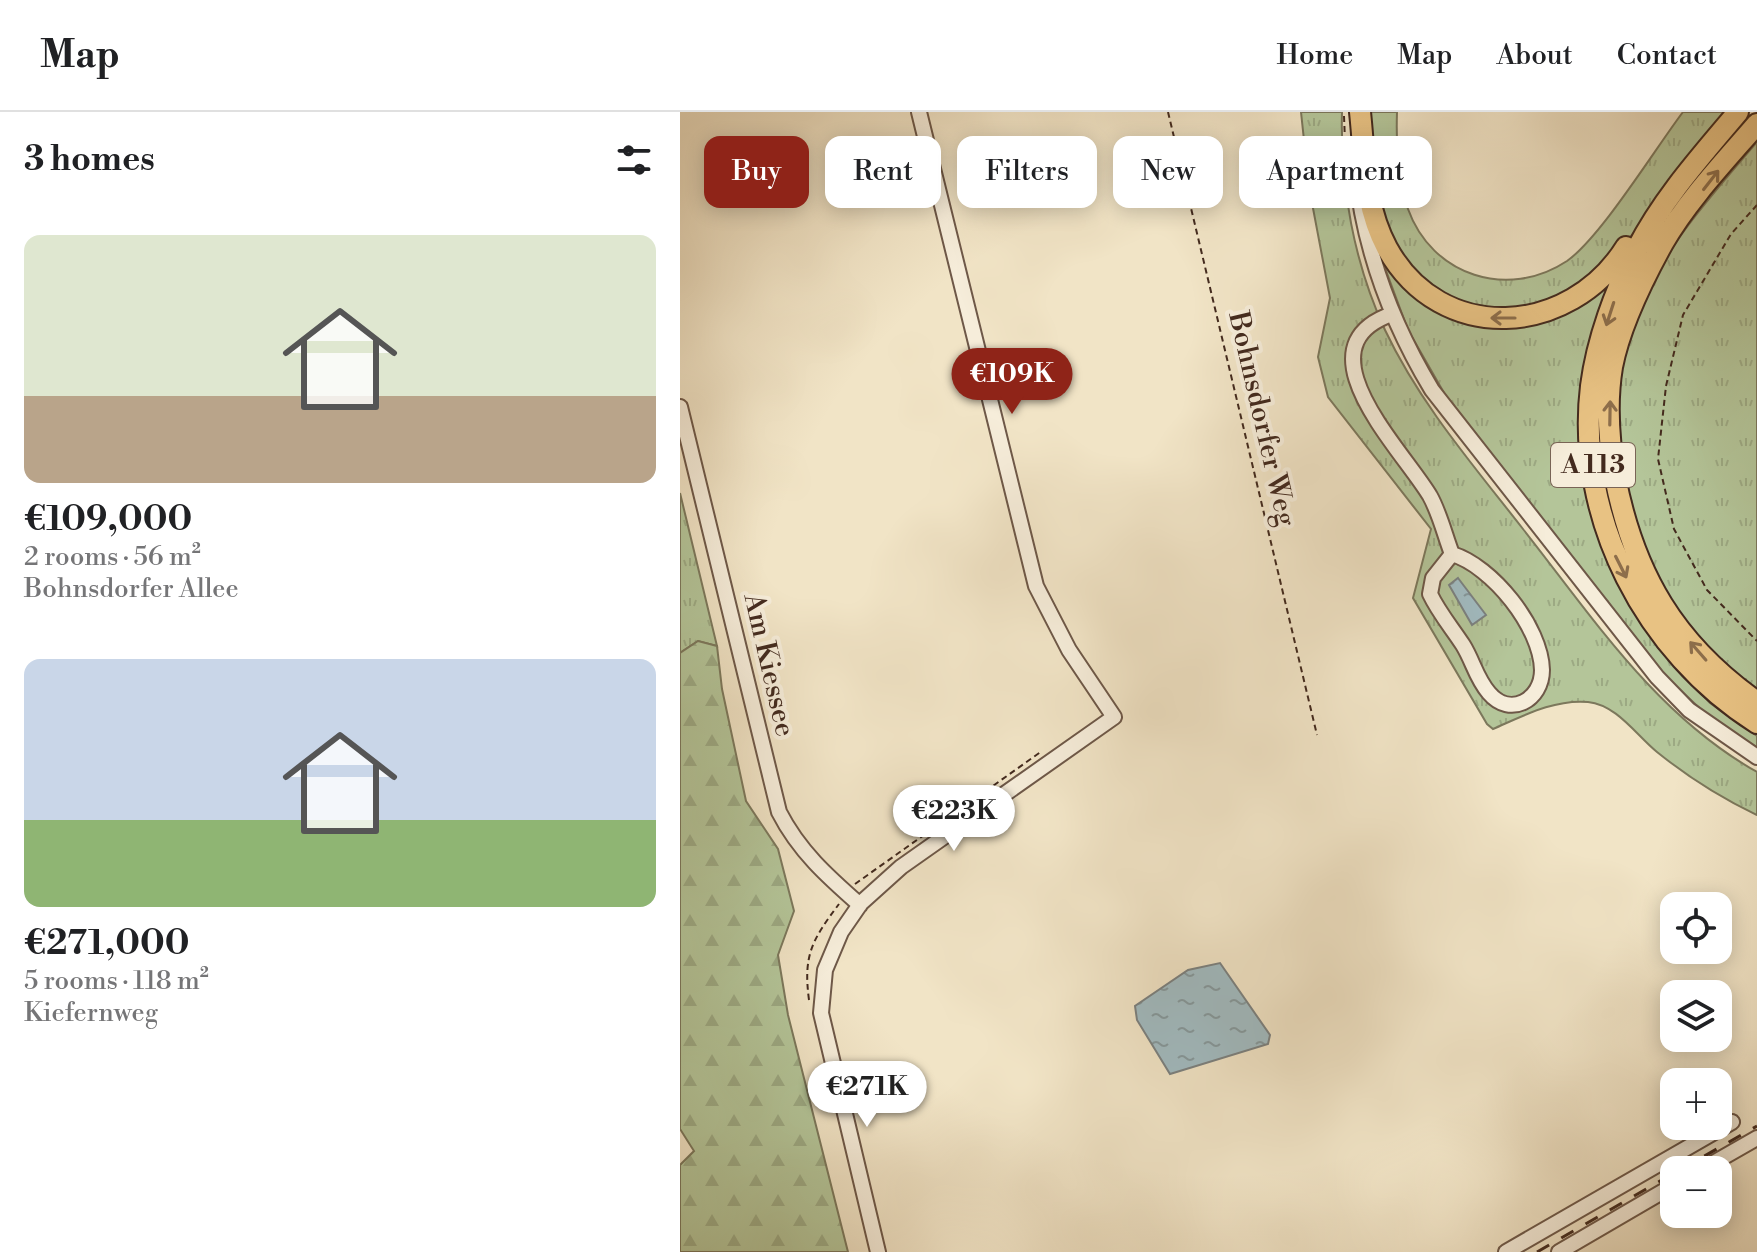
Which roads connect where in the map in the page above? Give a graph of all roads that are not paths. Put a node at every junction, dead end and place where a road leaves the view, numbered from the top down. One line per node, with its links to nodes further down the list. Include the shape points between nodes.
1 (919, 112): 12 (street, via 1036,586 1069,650 1114,717 901,867)
2 (1357, 112): 5 (highway, one-way to 2, via 1660,201 1614,266 1580,295 1546,313 1489,318 1430,296 1388,249 1369,204); 6 (street, via 1360,206)
3 (1738, 112): 5 (highway)
4 (1756, 124): 9 (highway, one-way to 4, via 1706,661 1654,594 1626,521 1609,423 1612,367 1640,288 1664,240)
5 (1688, 173): 10 (highway, A 113, one-way to 10, via 1638,247 1595,360 1589,412 1595,481 1614,553 1661,634 1710,689)
6 (1392, 314): 8 (street, via 1366,326 1357,338 1352,369 1366,402 1431,498); 11 (street, via 1413,358 1457,424 1642,659 1689,710)
7 (680, 407): 12 (street, Am Kiessee, via 779,812 793,839)
8 (1452, 554): 8 (street, via 1484,570 1513,602 1528,629 1542,668 1532,698 1519,705 1503,705 1490,696 1430,594 1433,578)
9 (1757, 702)
10 (1757, 723)
11 (1757, 757)
12 (860, 905): 17 (street, via 825,970 821,1013)
13 (1757, 1138): 15 (street)
14 (1701, 1140): 18 (street)
15 (1726, 1156)
16 (1660, 1193): 19 (street)
17 (878, 1252)
18 (1506, 1252)
19 (1559, 1252)

